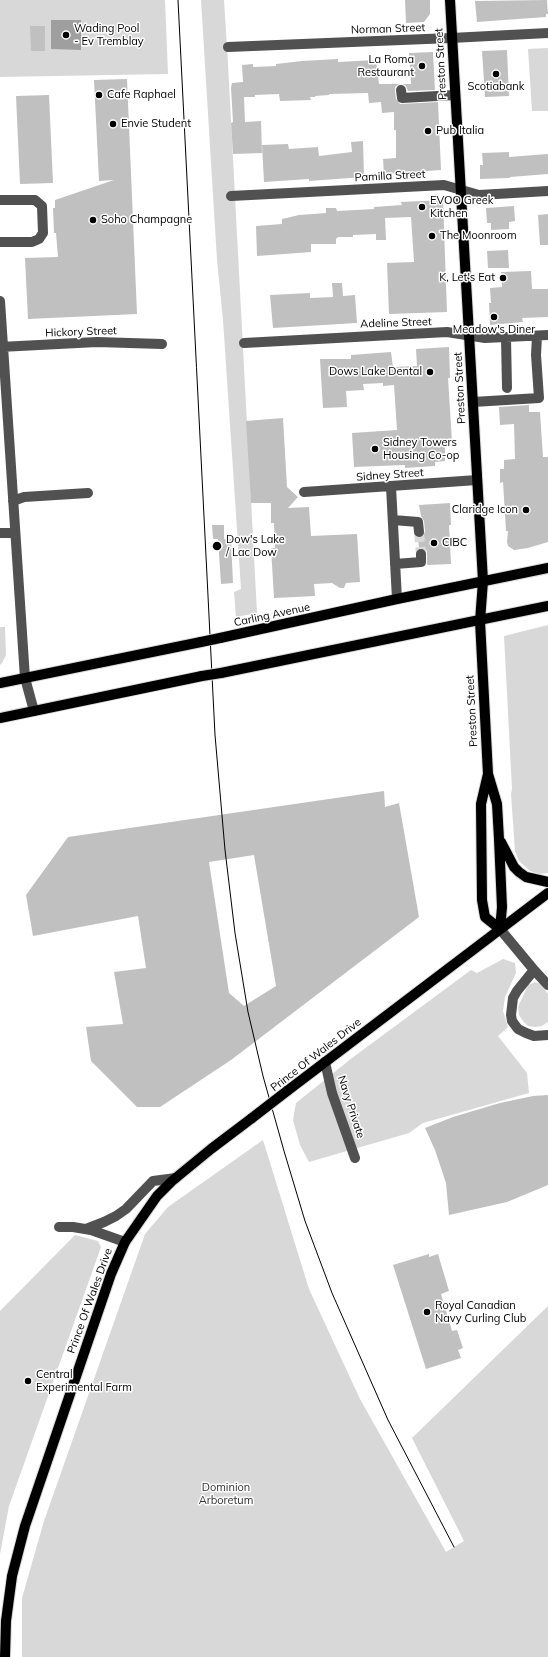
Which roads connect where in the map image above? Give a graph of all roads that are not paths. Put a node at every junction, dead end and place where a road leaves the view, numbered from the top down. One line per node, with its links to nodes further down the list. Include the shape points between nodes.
1 (450, 0): 3 (main road, Preston Street)
2 (548, 33): 3 (street, Norman Street)
3 (451, 38): 4 (street, Norman Street); 6 (main road, Preston Street)
4 (228, 48)
5 (401, 90): 6 (street, via 402,98)
6 (455, 95): 7 (main road, Preston Street)
7 (461, 189): 8 (street, Pamilla Street, via 479,195); 9 (street, Pamilla Street, via 444,185); 14 (main road, Preston Street)
8 (548, 191)
9 (232, 196)
10 (0, 200): 11 (street, via 35,200 42,206 43,233 39,239 32,242)
11 (0, 242)
12 (0, 301): 19 (street)
13 (548, 335): 15 (street, Adeline Street)
14 (469, 336): 16 (street, Adeline Street); 17 (street, Adeline Street, via 447,332); 21 (main road, Preston Street)
15 (537, 336): 16 (street, Adeline Street); 21 (street, via 539,398)
16 (506, 338): 20 (street)
17 (244, 342)
18 (162, 344): 19 (street, Hickory Street, via 98,342)
19 (2, 346): 26 (street)
20 (507, 388)
21 (473, 402): 22 (main road, Preston Street)
22 (477, 480): 23 (street, Sidney Street); 34 (main road, Preston Street)
23 (391, 487): 24 (street, Sidney Street); 27 (street)
24 (304, 492)
25 (88, 493): 26 (street, via 24,497)
26 (13, 501): 30 (street)
27 (393, 520): 28 (street, via 418,522); 32 (street)
28 (420, 532)
29 (0, 533): 30 (street)
30 (15, 533): 38 (street)
31 (421, 554): 32 (street, via 421,562)
32 (396, 564): 35 (street)
33 (548, 568): 34 (main road, Carling Avenue)
34 (483, 581): 35 (main road, Carling Avenue); 37 (main road, Preston Street)
35 (397, 599): 38 (main road, Carling Avenue, bridge)
36 (548, 606): 37 (main road)
37 (480, 621): 40 (main road, bridge); 42 (main road, Preston Street)
38 (25, 678): 39 (main road, Carling Avenue); 40 (street)
39 (0, 683)
40 (34, 711): 41 (main road)
41 (0, 718)
42 (488, 774): 43 (main road, Preston Street, via 497,804); 46 (main road, Preston Street, via 481,804 482,900 485,917)
43 (499, 839): 44 (main road, via 519,872 526,877); 46 (main road, Preston Street, via 502,906)
44 (548, 882)
45 (548, 893): 46 (main road, Prince Of Wales Drive)
46 (500, 929): 47 (street); 50 (main road, Prince Of Wales Drive)
47 (534, 970): 48 (street); 49 (street, via 513,998 512,1021 518,1029 526,1033 534,1036)
48 (548, 985)
49 (548, 1035)
50 (325, 1062): 51 (street, Navy Private, via 332,1092); 52 (main road, Prince Of Wales Drive, bridge)
51 (355, 1158)
52 (176, 1178): 54 (street, via 153,1181 126,1209); 55 (main road, Prince Of Wales Drive, via 157,1196)
53 (59, 1227): 54 (street)
54 (86, 1229): 55 (street)
55 (125, 1242): 56 (main road, Prince Of Wales Drive, via 111,1274 26,1526 12,1576 6,1621)
56 (5, 1657)

